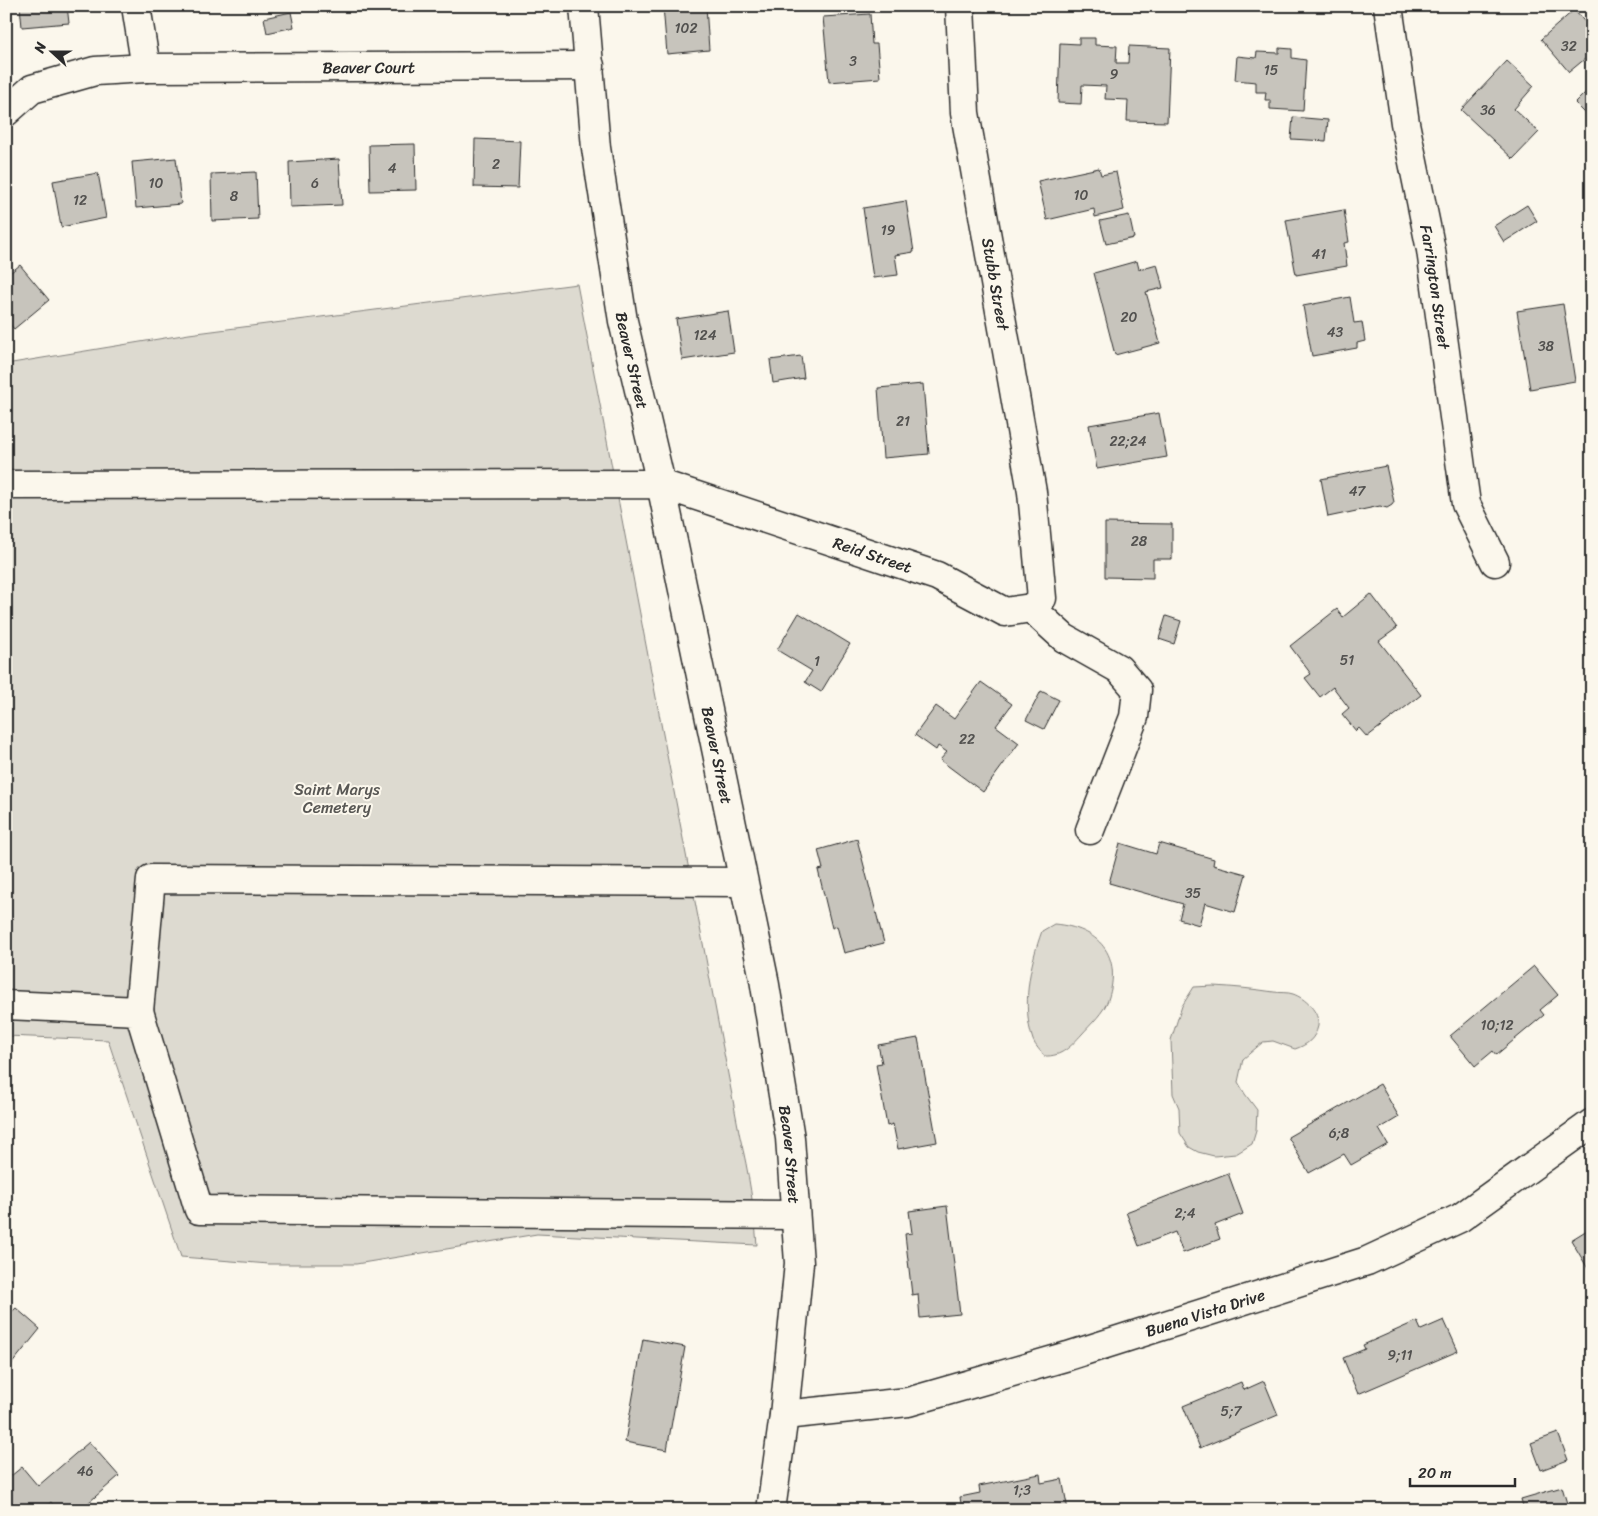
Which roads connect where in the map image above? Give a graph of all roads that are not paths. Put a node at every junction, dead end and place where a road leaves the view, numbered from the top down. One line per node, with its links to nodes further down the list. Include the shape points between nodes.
1 (136, 6): 6 (street)
2 (584, 6): 5 (street, Beaver Street)
3 (960, 6): 11 (street, Stubb Street, via 966,113 1032,492 1042,598)
4 (1388, 6): 10 (street, Farrington Street, via 1405,123 1431,250 1466,504)
5 (590, 66): 6 (street, Beaver Court); 8 (street, Beaver Street, via 596,148 623,321)
6 (146, 68): 7 (street, Beaver Court, via 95,71 32,89)
7 (6, 112)
8 (661, 484): 9 (street, Reid Street); 11 (street, Reid Street, via 937,576 1005,612); 13 (street, Beaver Street)
9 (6, 485)
10 (1495, 562)
11 (1031, 608): 12 (street, via 1064,638 1120,670 1137,690 1134,717)
12 (1090, 830)
13 (743, 882): 15 (street, via 150,879); 17 (street, Beaver Street, via 764,979 790,1138)
14 (6, 1005): 15 (street)
15 (138, 1011): 17 (street, via 199,1210)
16 (1592, 1123): 18 (street, Buena Vista Drive, via 1460,1218 1366,1260 1068,1356 908,1402)
17 (795, 1215): 18 (street, Beaver Street, via 799,1263)
18 (784, 1415): 19 (street, Beaver Street)
19 (772, 1510)

